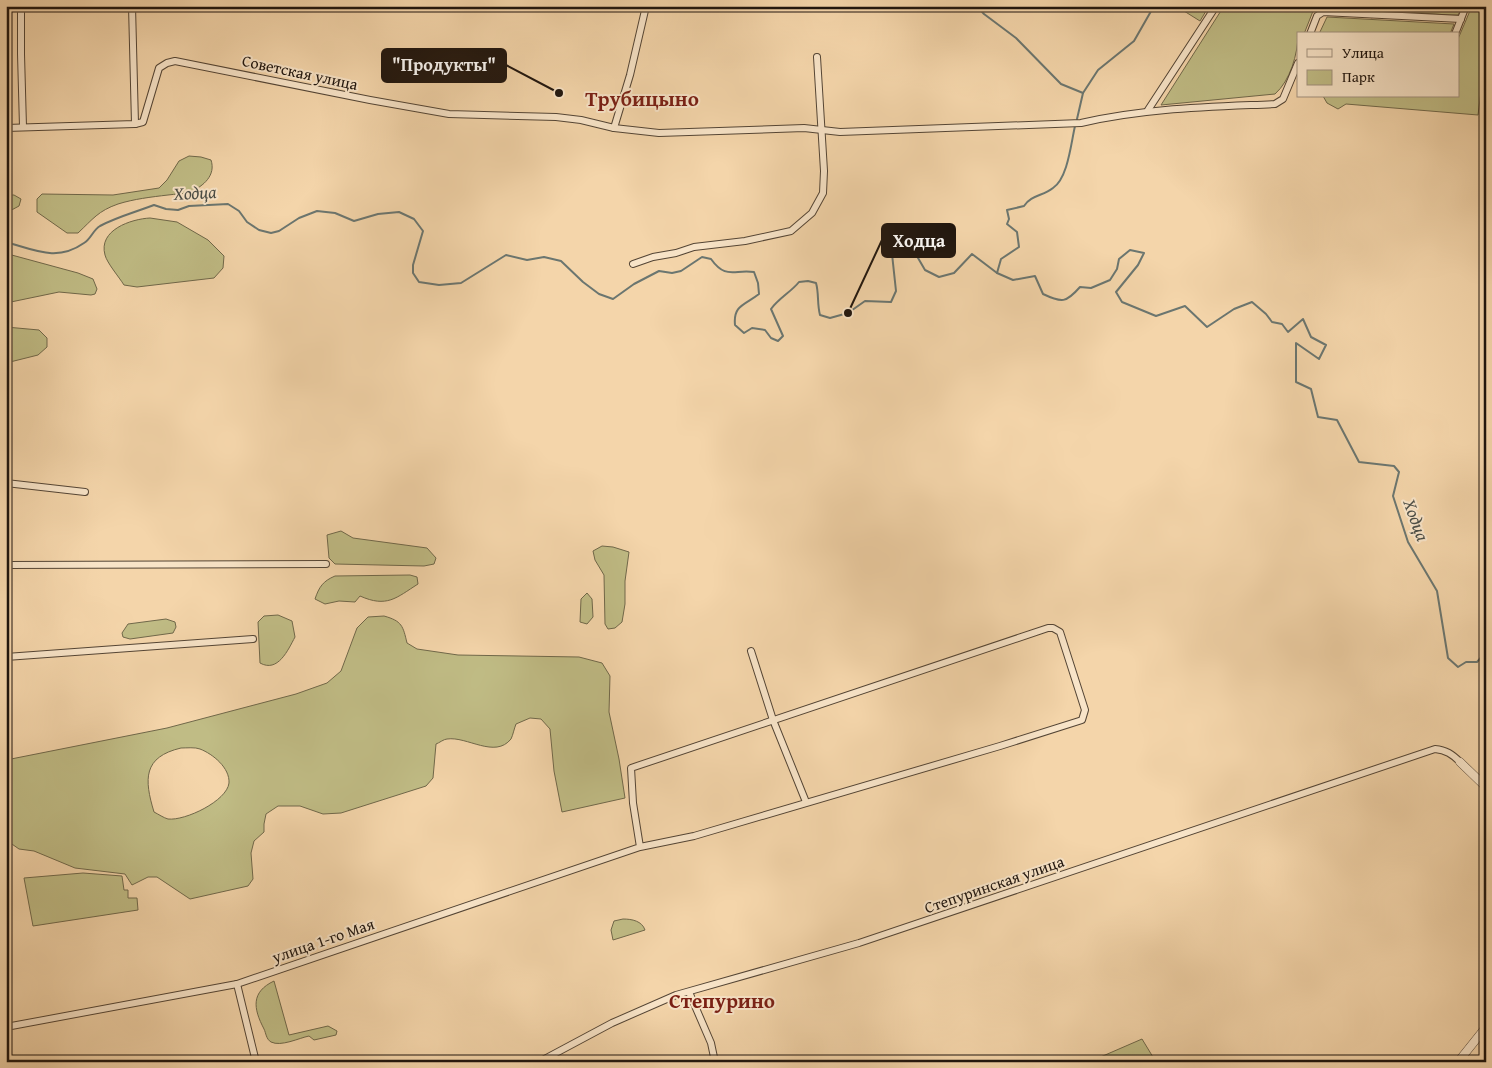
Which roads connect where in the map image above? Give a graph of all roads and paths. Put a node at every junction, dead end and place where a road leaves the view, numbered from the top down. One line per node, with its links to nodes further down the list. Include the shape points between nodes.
1 (22, 6): 15 (street)
2 (132, 6): 14 (street)
3 (646, 6): 17 (street)
4 (1216, 6): 13 (street)
5 (1374, 6): 7 (street)
6 (1466, 6): 8 (street)
7 (1371, 14): 8 (street); 9 (street, via 1323,12 1317,16)
8 (1461, 19): 10 (street)
9 (1311, 32)
10 (1456, 32)
11 (817, 57): 18 (street)
12 (1297, 65): 13 (street, via 1283,99 1275,104)
13 (1148, 110): 18 (street, via 1081,123 840,132)
14 (135, 124): 15 (street); 17 (street, Советская улица, via 143,122 159,68 175,61 449,114 556,117)
15 (23, 127): 16 (street)
16 (6, 128)
17 (614, 128): 18 (street, via 659,133)
18 (821, 130): 19 (street, via 823,193 812,214 791,231 694,247)
19 (633, 264)
20 (6, 483): 21 (street)
21 (85, 492)
22 (326, 564): 23 (street)
23 (6, 565)
24 (253, 638): 26 (street)
25 (751, 651): 27 (street)
26 (6, 657)
27 (774, 720): 30 (street); 30 (street, улица 1-го Мая, via 1048,628 1060,632 1085,710 1082,720); 31 (street, via 631,768)
28 (1460, 762): 29 (street); 33 (street, Степуринская улица, via 1450,752 1435,749 860,943)
29 (1486, 786)
30 (806, 802): 31 (street, улица 1-го Мая, via 694,836)
31 (640, 847): 32 (street, улица 1-го Мая)
32 (238, 984): 34 (street, улица 1-го Мая); 36 (street)
33 (689, 992): 37 (street, Степуринская улица, via 612,1023); 38 (street, via 711,1043)
34 (6, 1027)
35 (1486, 1027): 39 (street)
36 (256, 1062)
37 (539, 1062)
38 (715, 1062)
39 (1458, 1062)

